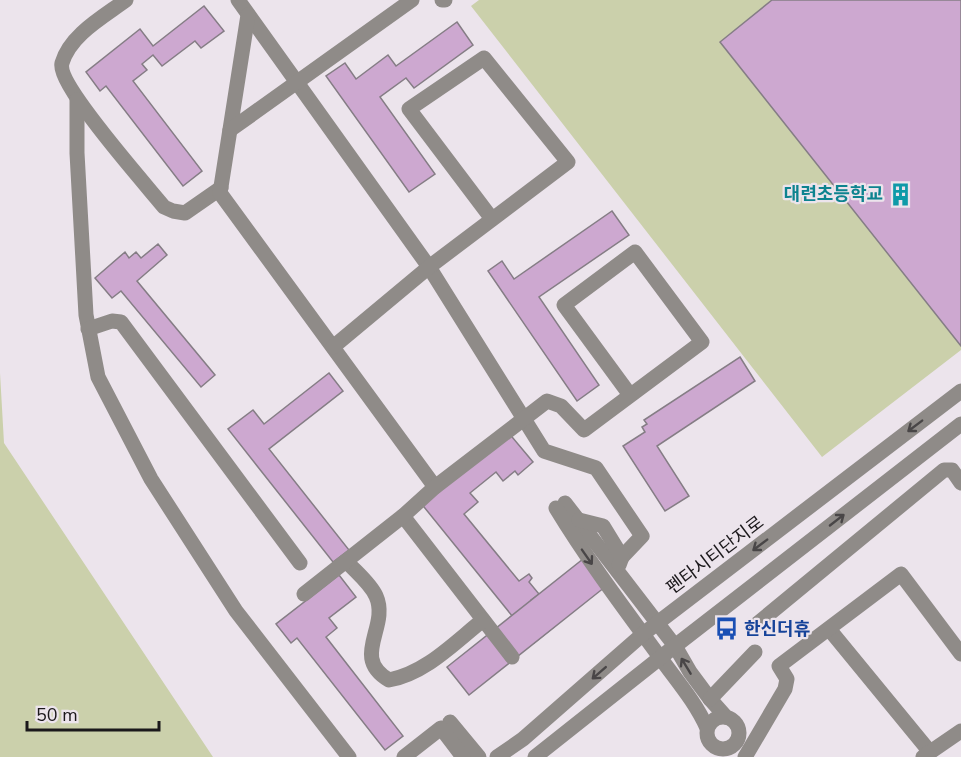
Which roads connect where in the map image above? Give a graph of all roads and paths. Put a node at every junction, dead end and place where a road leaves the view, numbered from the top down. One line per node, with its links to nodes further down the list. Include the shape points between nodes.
1 (126, 0): 6 (street, via 74,40 61,65 62,75)
2 (238, 0): 4 (street)
3 (412, 0): 5 (street)
4 (248, 15): 5 (street); 7 (street)
5 (297, 83): 7 (street); 10 (street)
6 (77, 100): 8 (street, via 165,207 184,213); 11 (street)
7 (230, 130): 8 (street)
8 (221, 188): 12 (street, via 220,194)
9 (492, 219): 9 (street, via 568,162 484,58 409,109); 10 (street)
10 (429, 267): 12 (street); 15 (street)
11 (88, 329): 21 (street, via 121,322); 40 (street, via 98,377 152,479 236,611)
12 (333, 348): 18 (street)
13 (961, 391): 25 (street, 펜타시티단지로, one-way to 25)
14 (630, 395): 14 (street, via 702,342 635,252 564,305); 15 (street, via 584,430 561,406 547,400)
15 (524, 419): 18 (street); 22 (street, via 544,451 596,468 642,536)
16 (961, 424): 29 (street, one-way to 16)
17 (961, 483): 26 (street, via 952,470 944,470)
18 (435, 488): 19 (street)
19 (403, 516): 20 (street); 24 (street)
20 (346, 561): 23 (street); 24 (street, via 377,597 378,620 370,657 381,676 389,680 421,669)
21 (300, 563)
22 (619, 564): 25 (street); 28 (street, one-way to 28, via 560,505 584,554)
23 (304, 594)
24 (483, 620): 32 (street)
25 (657, 624): 28 (street, 펜타시티단지로); 29 (street)
26 (752, 628)
27 (829, 629): 31 (street, via 902,574); 39 (street); 46 (street, via 779,666 787,679 785,689)
28 (644, 634): 33 (street); 44 (street, 펜타시티단지로, one-way to 44)
29 (675, 646): 33 (street); 34 (street, one-way to 29)
30 (755, 652): 34 (street)
31 (961, 654)
32 (512, 657)
33 (660, 658): 37 (street, via 680,682); 45 (street)
34 (710, 699): 35 (street)
35 (726, 717): 37 (street, via 716,718); 37 (street, via 738,728 738,738 731,747 721,749 712,745)
36 (446, 725): 41 (street); 42 (street); 43 (street)
37 (707, 728)
38 (961, 731): 39 (street)
39 (926, 755)
40 (349, 757)
41 (404, 757)
42 (463, 757)
43 (479, 757)
44 (497, 757)
45 (535, 757)
46 (745, 757)

